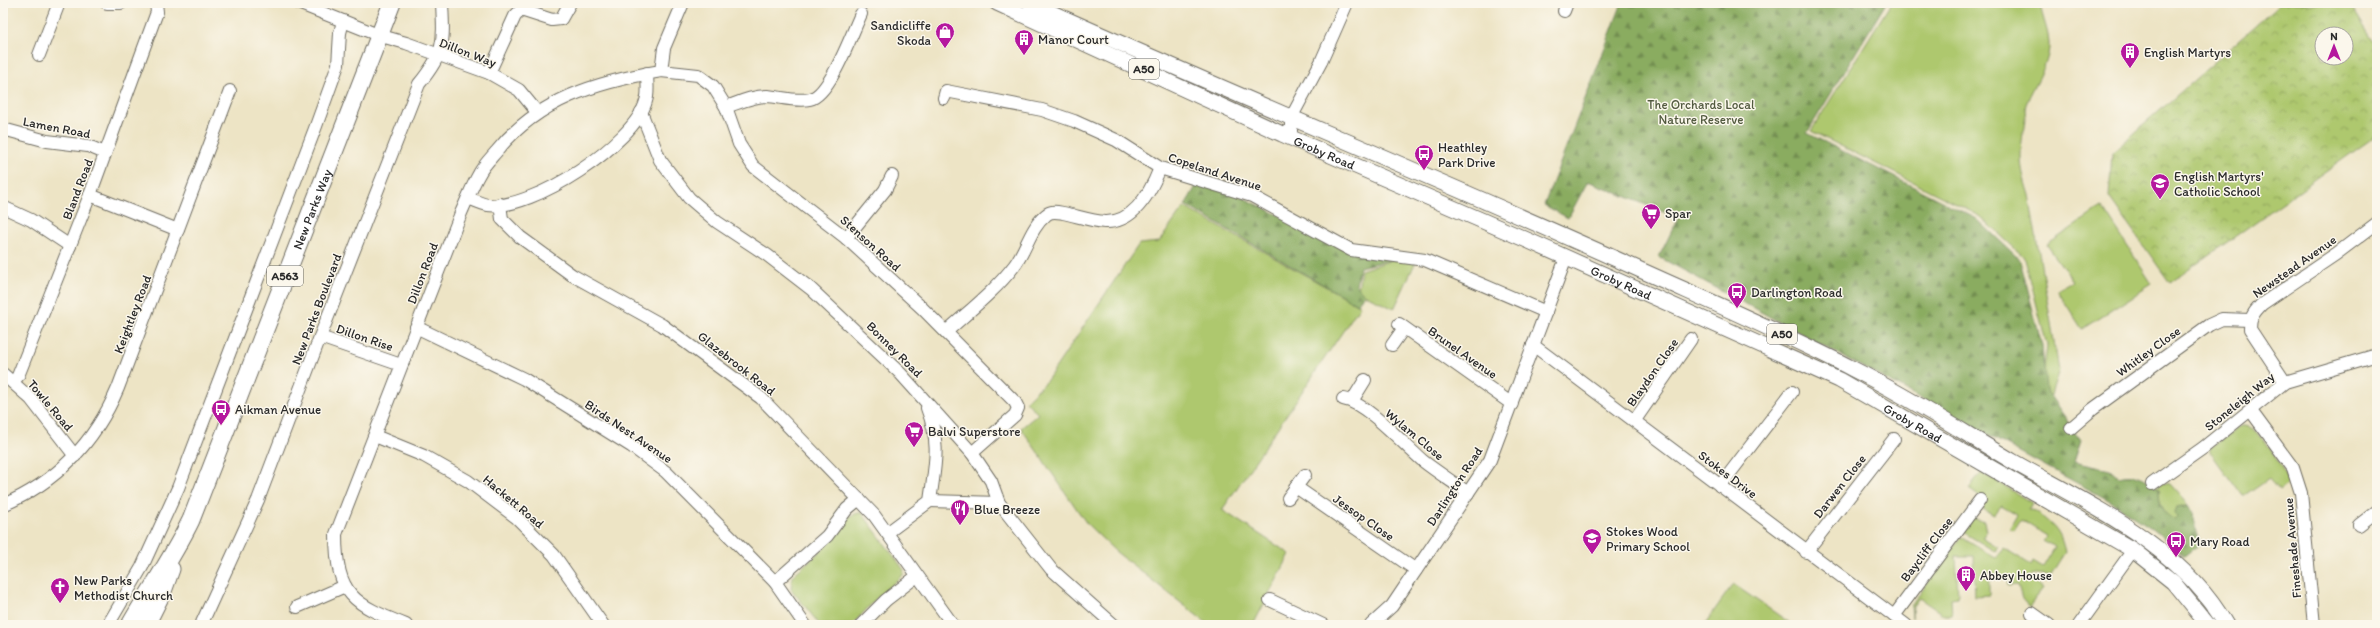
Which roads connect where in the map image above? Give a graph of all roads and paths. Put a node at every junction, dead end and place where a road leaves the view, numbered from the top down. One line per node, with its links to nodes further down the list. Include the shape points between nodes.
1 (59, 3): 17 (street)
2 (107, 3): 3 (street)
3 (121, 3)
4 (156, 3): 30 (street, Bland Road, via 157,12)
5 (298, 3): 15 (street, Dillon Way)
6 (392, 3): 16 (highway, New Parks Way / A563)
7 (442, 3): 18 (street, New Parks Boulevard, via 444,38)
8 (570, 3): 20 (street, via 561,19 552,20 521,10 515,16)
9 (683, 3): 19 (street, via 664,48)
10 (997, 3): 29 (main road, Groby Road / A50)
11 (1030, 3): 13 (main road, Groby Road / A50)
12 (1347, 3): 27 (street, via 1321,62)
13 (1052, 8): 27 (main road, Groby Road / A50)
14 (861, 14): 24 (street, via 830,81 818,95 802,100 760,96)
15 (343, 21): 16 (street, Dillon Way); 93 (street, via 338,65 324,105 178,488 142,567)
16 (378, 35): 18 (street, Dillon Way); 80 (highway, New Parks Way / A563, via 191,520)
17 (39, 55)
18 (438, 56): 20 (street, Dillon Way); 46 (street, New Parks Boulevard, via 434,66 419,84)
19 (661, 71): 21 (street, Dillon Road); 24 (street, Stenson Road, via 698,74 713,86)
20 (489, 73): 25 (street, Dillon Way, via 519,90)
21 (647, 73): 25 (street, Dillon Road, via 612,81 569,96); 26 (street, via 646,101)
22 (230, 90): 38 (street, Keightley Road)
23 (944, 98): 31 (street, Copeland Avenue, via 946,91 1042,110 1116,140)
24 (726, 107): 39 (street, Stenson Road, via 739,144 753,166)
25 (537, 112): 34 (street, Dillon Road, via 506,139 479,172)
26 (641, 112): 35 (street, via 636,123 571,177 540,194); 57 (street, Bonney Road, via 660,160 688,198 717,222 811,288 895,368)
27 (1291, 118): 29 (street); 108 (main road, Groby Road / A50, via 1567,236 1781,333 1856,370 2105,515 2155,547 2199,587)
28 (3, 129): 30 (street, Lamen Road, via 47,142 88,146)
29 (1291, 137): 41 (main road, Groby Road / A50)
30 (106, 153): 33 (street, Bland Road)
31 (1160, 168): 42 (street, Copeland Avenue, via 1250,195 1351,250 1425,260); 45 (street, via 1140,203 1125,218 1104,222 1061,212 1047,214 1038,223 1016,264 1005,278)
32 (892, 176): 39 (street, via 885,190)
33 (90, 195): 38 (street); 40 (street, Bland Road)
34 (468, 198): 35 (street, via 488,205); 44 (street, Dillon Road)
35 (500, 204): 72 (street, Glazebrook Road, via 502,219 520,237 572,275 662,325 761,398)
36 (3, 207): 40 (street, via 31,220)
37 (2377, 223): 43 (street, Newstead Avenue, via 2262,304)
38 (178, 230): 65 (street, Keightley Road, via 113,402 99,426)
39 (846, 238): 45 (street, Stenson Road)
40 (70, 246): 54 (street, Bland Road, via 18,376)
41 (1566, 258): 42 (street, Darlington Road); 81 (main road, Groby Road / A50, via 1839,380)
42 (1546, 312): 49 (street, Darlington Road)
43 (2250, 320): 55 (street, via 2254,338); 61 (street, Whitley Close, via 2222,319 2209,325 2093,409)
44 (416, 327): 51 (street, Dillon Road); 85 (street, Birds Nest Avenue, via 524,379 631,446 666,472)
45 (946, 332): 64 (street, Stenson Road, via 1017,405 1016,415)
46 (320, 336): 51 (street, Dillon Rise); 96 (street, New Parks Boulevard, via 258,500)
47 (1691, 339): 60 (street, Blaydon Close)
48 (1392, 345): 58 (street, Brunel Avenue, via 1401,326)
49 (1533, 345): 58 (street, Darlington Road); 60 (street, Stokes Drive)
50 (2377, 355): 55 (street, Stoneleigh Way)
51 (401, 365): 62 (street, Dillon Road)
52 (3, 374): 54 (street, Towle Road)
53 (1365, 380): 70 (street, Wylam Close, via 1347,400 1390,430 1423,461)
54 (13, 382): 65 (street, Towle Road, via 43,413)
55 (2285, 382): 59 (street, Stoneleigh Way)
56 (1792, 392): 68 (street)
57 (924, 400): 64 (street, Bonney Road); 74 (street, via 935,428 937,450)
58 (1512, 404): 70 (street, Darlington Road, via 1490,460)
59 (2251, 411): 67 (street, Stoneleigh Way); 109 (street, Fineshade Avenue, via 2292,468 2301,493)
60 (1635, 420): 68 (street, Stokes Drive)
61 (2071, 428)
62 (375, 436): 86 (street, Dillon Road, via 336,534 339,571); 98 (street, Hackett Road, via 424,456 462,477 517,518 554,554)
63 (1894, 439): 82 (street, Darwen Close)
64 (972, 453): 75 (street, Bonney Road, via 991,481)
65 (75, 456): 76 (street, Keightley Road, via 46,483)
66 (1304, 475): 69 (street)
67 (2152, 484)
68 (1720, 486): 82 (street, Stokes Drive)
69 (1296, 487): 71 (street); 83 (street, Jessop Close)
70 (1468, 493): 83 (street, Darlington Road)
71 (1288, 498)
72 (860, 499): 79 (street, Glazebrook Road); 85 (street, via 847,509 827,536)
73 (1980, 500): 90 (street, Baycliff Close)
74 (930, 501): 75 (street); 79 (street)
75 (999, 503): 101 (street, Bonney Road, via 1051,569)
76 (3, 505)
77 (2377, 511): 78 (street)
78 (2359, 525)
79 (887, 533): 84 (street, Glazebrook Road)
80 (177, 549): 94 (highway, New Parks Way / A563); 95 (highway, New Parks Way / A563, via 163,591)
81 (2133, 550): 106 (street); 107 (main road, Groby Road / A50, via 2173,582)
82 (1806, 552): 90 (street, Stokes Drive)
83 (1416, 570): 103 (street, Darlington Road, via 1392,606)
84 (917, 576): 99 (street, via 886,600); 100 (street, Glazebrook Road)
85 (775, 582): 92 (street, Birds Nest Avenue)
86 (345, 586): 88 (street); 91 (street, Dillon Road, via 356,601)
87 (1270, 600): 102 (street)
88 (297, 607)
89 (2032, 613): 105 (street)
90 (1894, 616): 104 (street, Stokes Drive)
91 (382, 620): 97 (street, Dillon Road)
92 (799, 623)
93 (108, 625)
94 (130, 625)
95 (146, 625)
96 (201, 625)
97 (406, 625)
98 (603, 625)
99 (861, 625)
100 (953, 625)
101 (1114, 625)
102 (1323, 625)
103 (1371, 625)
104 (1906, 625)
105 (2049, 625)
106 (2079, 625)
107 (2208, 625)
108 (2226, 625)
109 (2314, 625)

